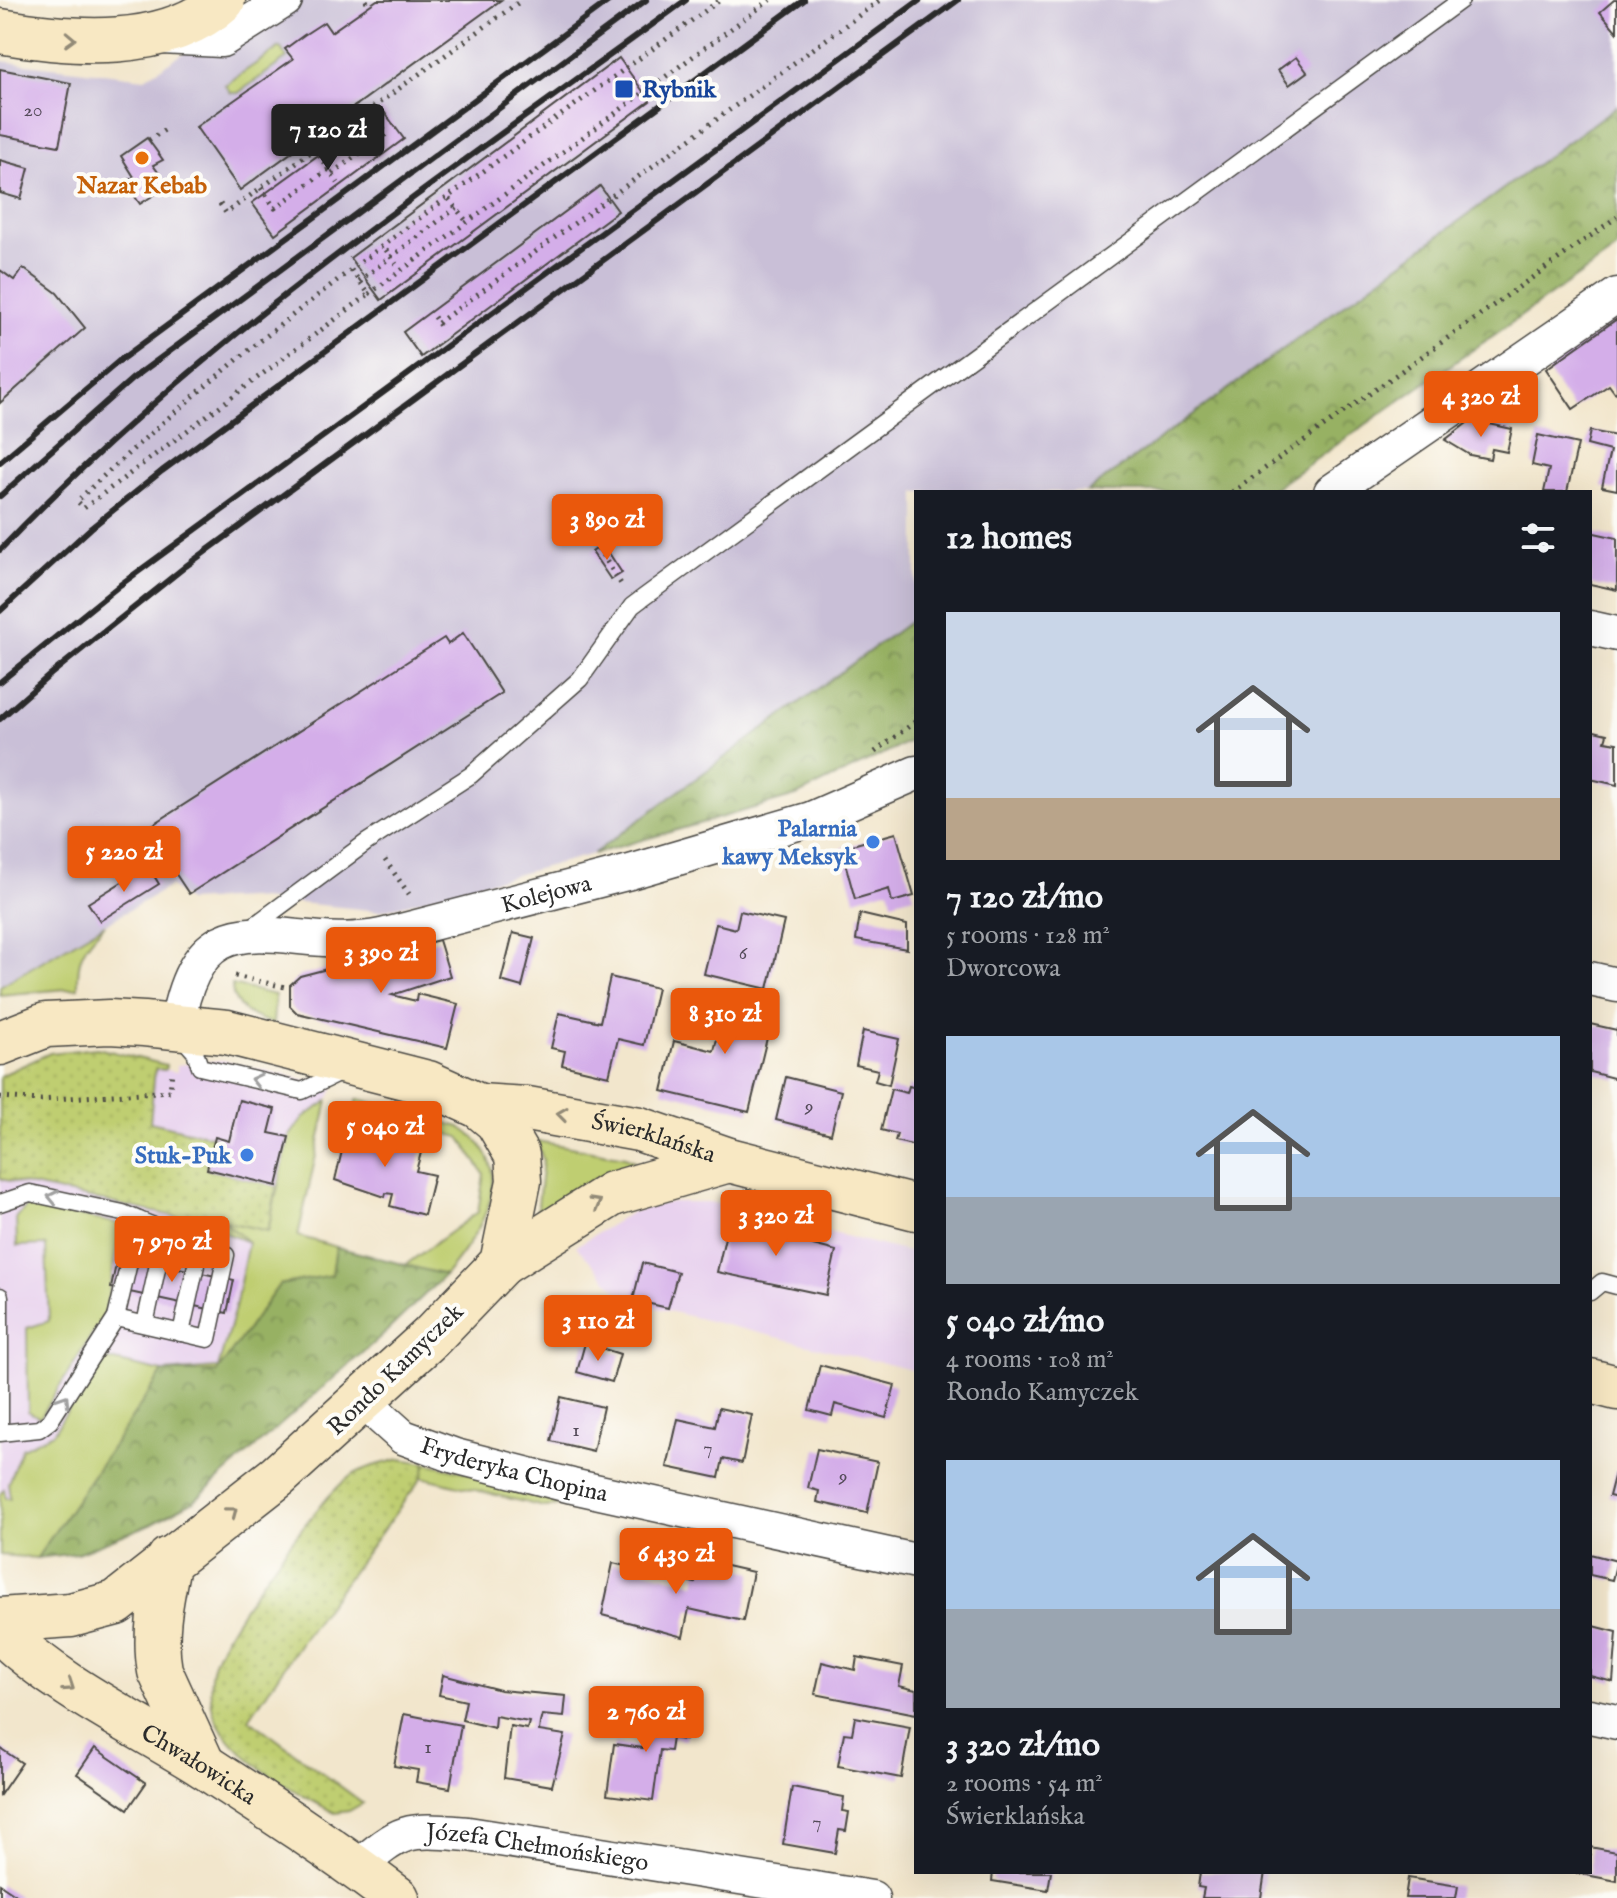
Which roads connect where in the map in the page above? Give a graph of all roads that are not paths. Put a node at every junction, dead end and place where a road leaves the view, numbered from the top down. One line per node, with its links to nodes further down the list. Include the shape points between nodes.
1 (223, 0): 5 (main road, via 183,25)
2 (285, 0): 5 (street, via 222,40)
3 (1461, 0): 11 (lane, via 632,606 580,679 471,775 367,842)
4 (0, 31): 5 (main road, one-way to 5, via 76,39)
5 (140, 36)
6 (1617, 295): 7 (street)
7 (1334, 490)
8 (1592, 628): 9 (street)
9 (1617, 634)
10 (911, 783): 11 (street, Kolejowa, via 811,819 630,872 353,941)
11 (243, 933): 15 (street, via 210,949 184,997)
12 (1592, 979): 13 (street)
13 (1617, 985)
14 (0, 1043): 15 (main road, via 46,1025 109,1022)
15 (174, 1050): 16 (main road, one-way to 15, via 428,1083 227,1032)
16 (479, 1106): 17 (main road, Świerklańska, one-way to 16, via 639,1129); 23 (main road, via 507,1133 519,1167)
17 (729, 1160): 19 (main road, Świerklańska); 23 (main road, Rondo Kamyczek, one-way to 17, via 612,1194)
18 (0, 1203): 20 (lane, one-way to 18, via 30,1193)
19 (914, 1207)
20 (139, 1220): 21 (lane); 27 (lane)
21 (165, 1232): 22 (lane); 28 (lane)
22 (200, 1247): 29 (lane); 29 (lane, via 226,1255 208,1339)
23 (502, 1263): 32 (main road, Rondo Kamyczek)
24 (1617, 1286): 25 (lane, via 1602,1282)
25 (1592, 1290)
26 (0, 1296): 33 (lane)
27 (116, 1318): 28 (lane); 34 (lane, one-way to 27, via 39,1429 50,1421)
28 (145, 1324): 29 (lane)
29 (181, 1333)
30 (1592, 1382): 31 (main road)
31 (1617, 1388)
32 (363, 1401): 35 (main road, Rondo Kamyczek, one-way to 32, via 278,1476); 36 (street, Fryderyka Chopina, via 403,1437 455,1456)
33 (0, 1424)
34 (0, 1433)
35 (169, 1559): 37 (main road, Rondo Kamyczek, via 116,1603 71,1615); 41 (main road, via 158,1618 160,1671)
36 (914, 1561)
37 (0, 1620)
38 (0, 1631): 41 (main road, Chwałowicka, one-way to 41, via 31,1661 84,1696)
39 (1592, 1716): 40 (street)
40 (1617, 1722)
41 (203, 1765): 42 (main road, Chwałowicka)
42 (356, 1869): 43 (main road, Chwałowicka); 44 (street, Józefa Chełmońskiego, via 401,1833 426,1831)
43 (397, 1898)
44 (872, 1898)

